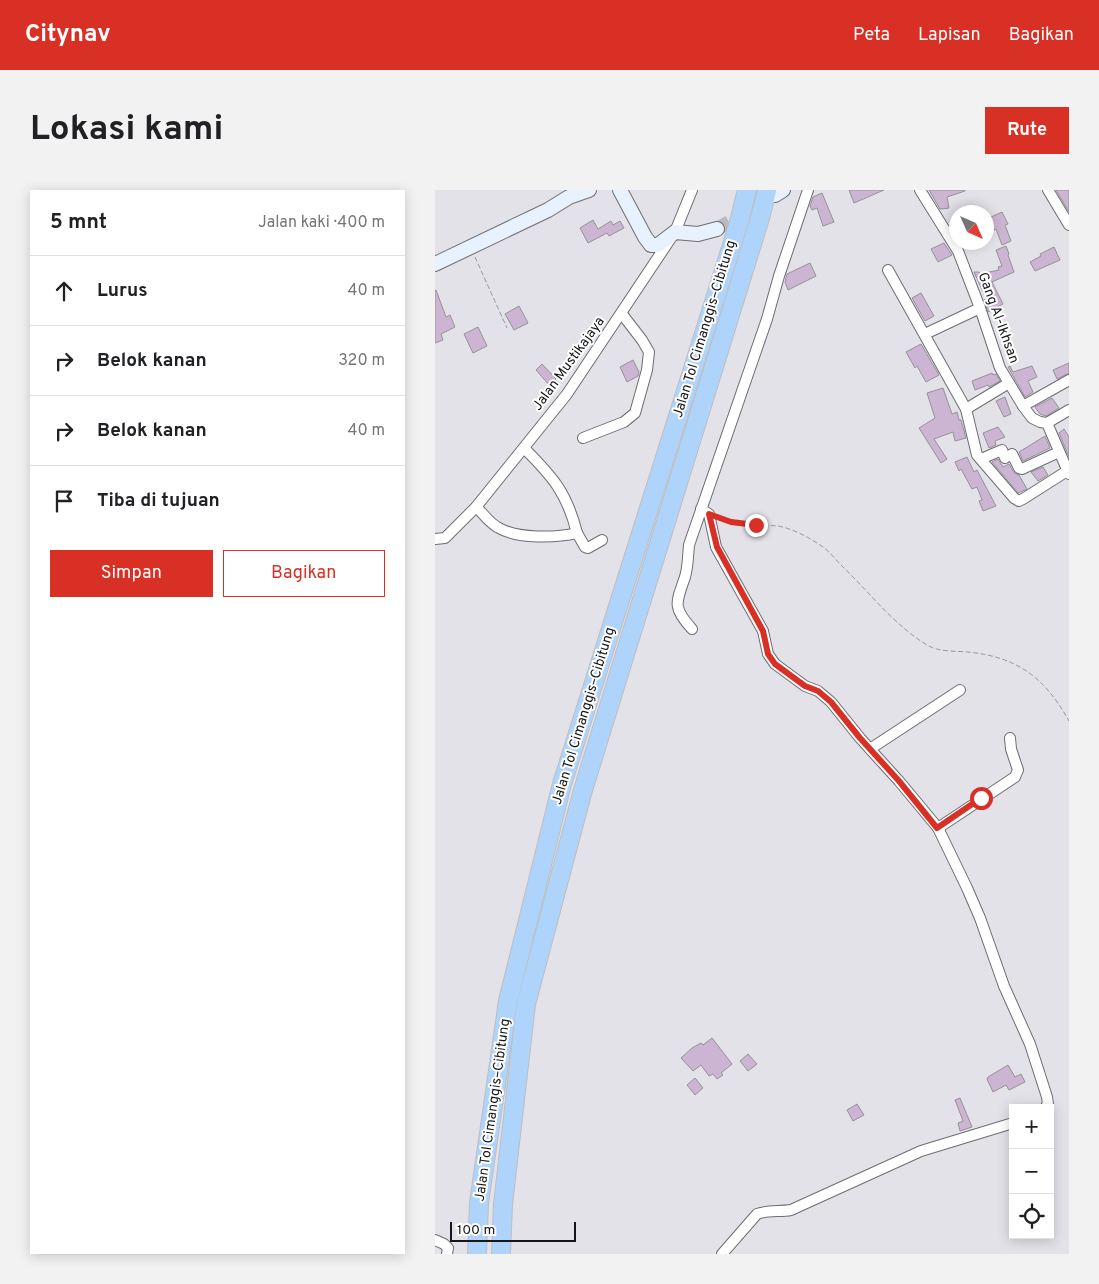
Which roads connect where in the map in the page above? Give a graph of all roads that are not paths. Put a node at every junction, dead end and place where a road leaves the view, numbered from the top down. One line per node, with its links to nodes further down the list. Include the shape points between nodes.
1 (589, 190): 12 (street)
2 (621, 190): 11 (street, via 651,244 658,245)
3 (692, 190): 11 (street, Jalan Mustikajaya)
4 (747, 190): 42 (highway, Jalan Tol Cimanggis–Cibitung, via 562,784 508,1001 479,1203)
5 (808, 190): 29 (street)
6 (920, 190): 14 (street, Gang Al-Ikhsan, via 958,251)
7 (1048, 190): 9 (street)
8 (775, 192): 43 (highway, Jalan Tol Cimanggis–Cibitung, via 757,228 583,790 526,1004 503,1204)
9 (1069, 225)
10 (717, 229): 11 (street, via 697,234)
11 (675, 232): 15 (street, Jalan Mustikajaya)
12 (435, 264)
13 (888, 270): 16 (street)
14 (980, 308): 16 (street); 18 (street, Gang Al-Ikhsan, via 997,364)
15 (622, 314): 23 (street, via 649,352 635,413 624,422); 24 (street, Jalan Mustikajaya, via 567,394)
16 (925, 334): 20 (street)
17 (1069, 380): 19 (street)
18 (1009, 383): 19 (street, Gang Al-Ikhsan); 20 (street)
19 (1023, 406): 22 (street, Gang Al-Ikhsan, via 1032,418)
20 (966, 409): 26 (street, via 974,448)
21 (1069, 410): 22 (street)
22 (1047, 423): 25 (street)
23 (583, 438)
24 (524, 448): 28 (street, Jalan Mustikajaya); 30 (street, via 550,474 564,494)
25 (1059, 452): 26 (street, via 1021,469 1012,454 1005,458 1002,450); 27 (street)
26 (981, 459): 27 (street, via 1019,501)
27 (1068, 472)
28 (475, 507): 30 (street, via 497,528 521,535 562,537); 31 (street, Jalan Mustikajaya)
29 (705, 512): 33 (street, via 689,545 677,599 677,609); 36 (street, via 717,547 763,631 768,654 792,678 824,696)
30 (577, 534): 32 (street, via 588,548)
31 (440, 539)
32 (602, 540)
33 (692, 630)
34 (960, 690): 36 (street)
35 (1010, 738): 37 (street, via 1018,770 1015,777)
36 (870, 749): 37 (street)
37 (937, 828): 38 (street, via 989,942 1030,1044)
38 (1048, 1104)
39 (1009, 1124): 44 (street, via 921,1151 791,1210 763,1211)
40 (435, 1240): 41 (street, via 448,1248)
41 (447, 1254)
42 (477, 1254)
43 (501, 1254)
44 (722, 1254)

